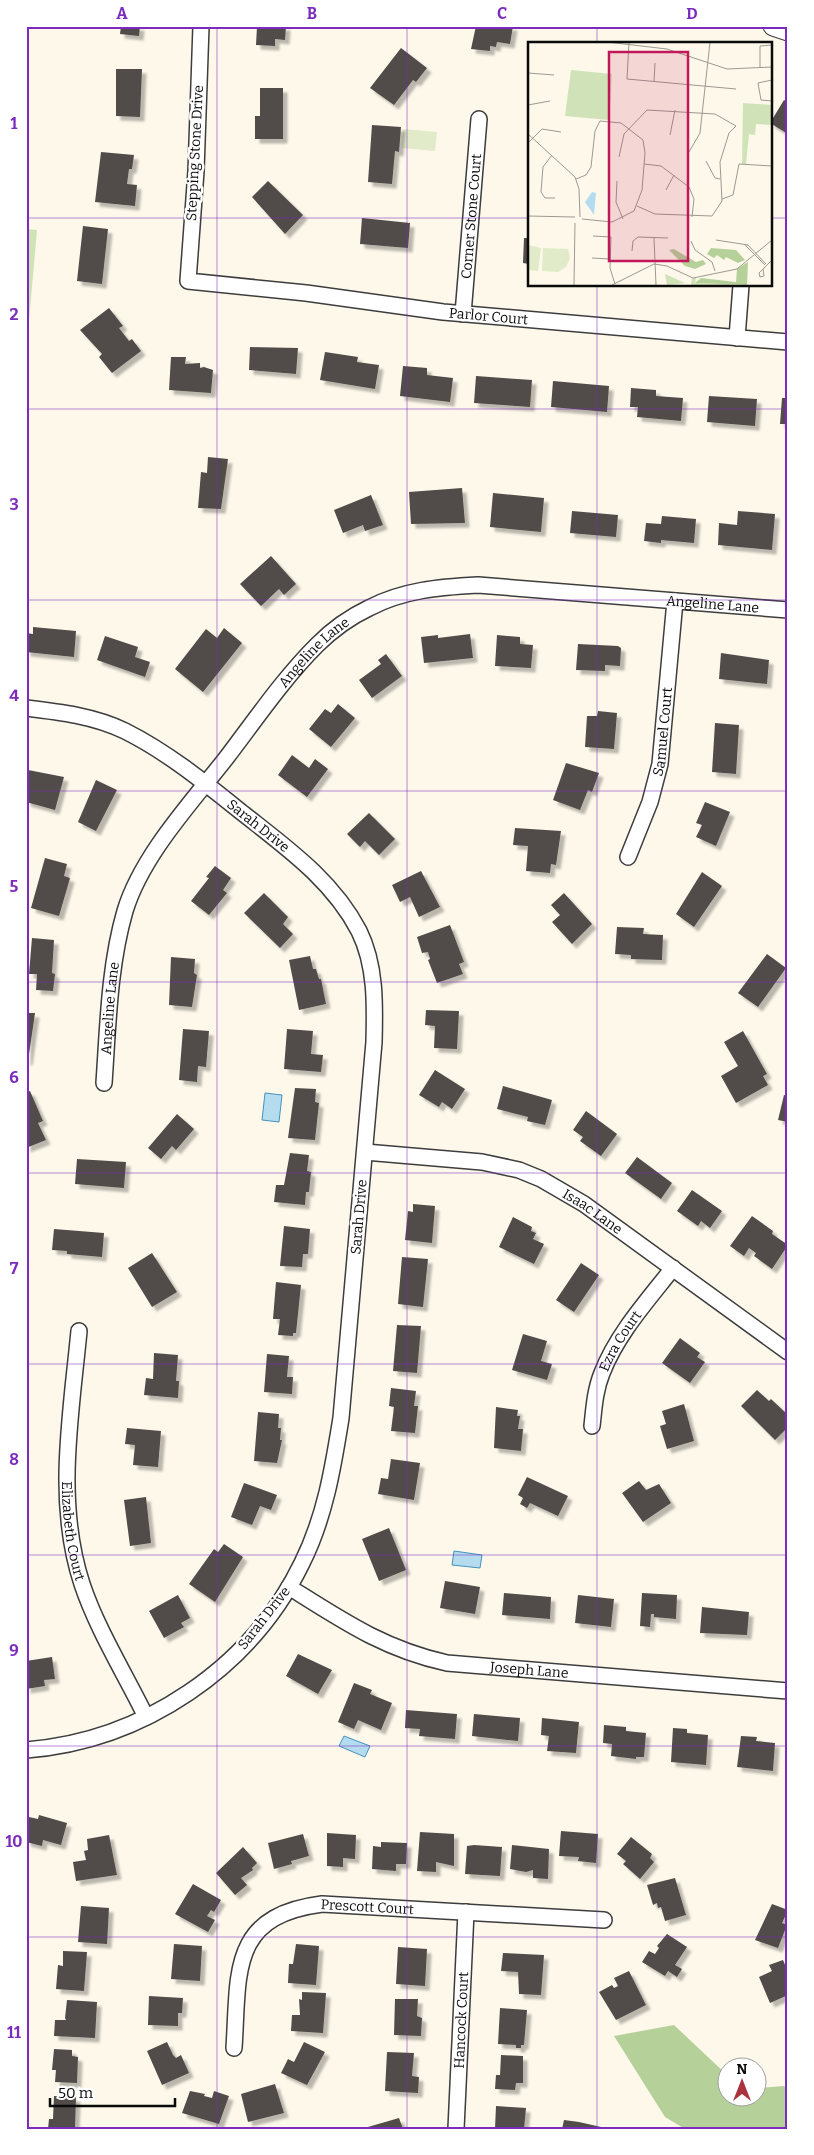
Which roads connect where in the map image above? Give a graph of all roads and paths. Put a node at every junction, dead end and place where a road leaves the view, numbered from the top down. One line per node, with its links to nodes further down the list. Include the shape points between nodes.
1 (201, 26): 5 (street, Stepping Stone Drive)
2 (773, 26): 3 (street)
3 (788, 32)
4 (479, 118): 7 (street, Corner Stone Court)
5 (188, 281): 7 (street, Parlor Court)
6 (741, 286): 8 (street)
7 (463, 314): 8 (street, Parlor Court)
8 (737, 338): 9 (street, Parlor Court)
9 (788, 342)
10 (675, 600): 11 (street, Angeline Lane); 13 (street, Angeline Lane, via 478,585 428,588 391,598 347,621 317,645); 14 (street, Samuel Court, via 660,764 650,802)
11 (788, 610)
12 (26, 708): 13 (street, Sarah Drive, via 64,713 124,731 157,749)
13 (206, 784): 15 (street, Angeline Lane, via 160,843 135,886 126,910 112,984); 16 (street, Sarah Drive, via 316,873 348,911 359,932 371,967 375,1004)
14 (628, 857)
15 (104, 1082)
16 (364, 1152): 17 (street, Isaac Lane, via 482,1162 519,1170 584,1204); 21 (street, Sarah Drive, via 341,1418 331,1480 321,1516)
17 (673, 1268): 19 (street, Isaac Lane); 20 (street, Ezra Court, via 613,1350 594,1399)
18 (79, 1331): 23 (street, Elizabeth Court, via 66,1484 72,1547 92,1608)
19 (788, 1352)
20 (592, 1426)
21 (289, 1587): 22 (street, Joseph Lane, via 364,1634 387,1645 439,1661); 23 (street, Sarah Drive, via 254,1635 228,1662 199,1686)
22 (788, 1691)
23 (146, 1717): 24 (street, Sarah Drive, via 86,1739)
24 (26, 1750)
25 (466, 1912): 26 (street, Prescott Court); 27 (street, Prescott Court, via 322,1904 296,1908 273,1918 254,1936 242,1958); 28 (street, Hancock Court)
26 (604, 1920)
27 (234, 2048)
28 (456, 2129)

